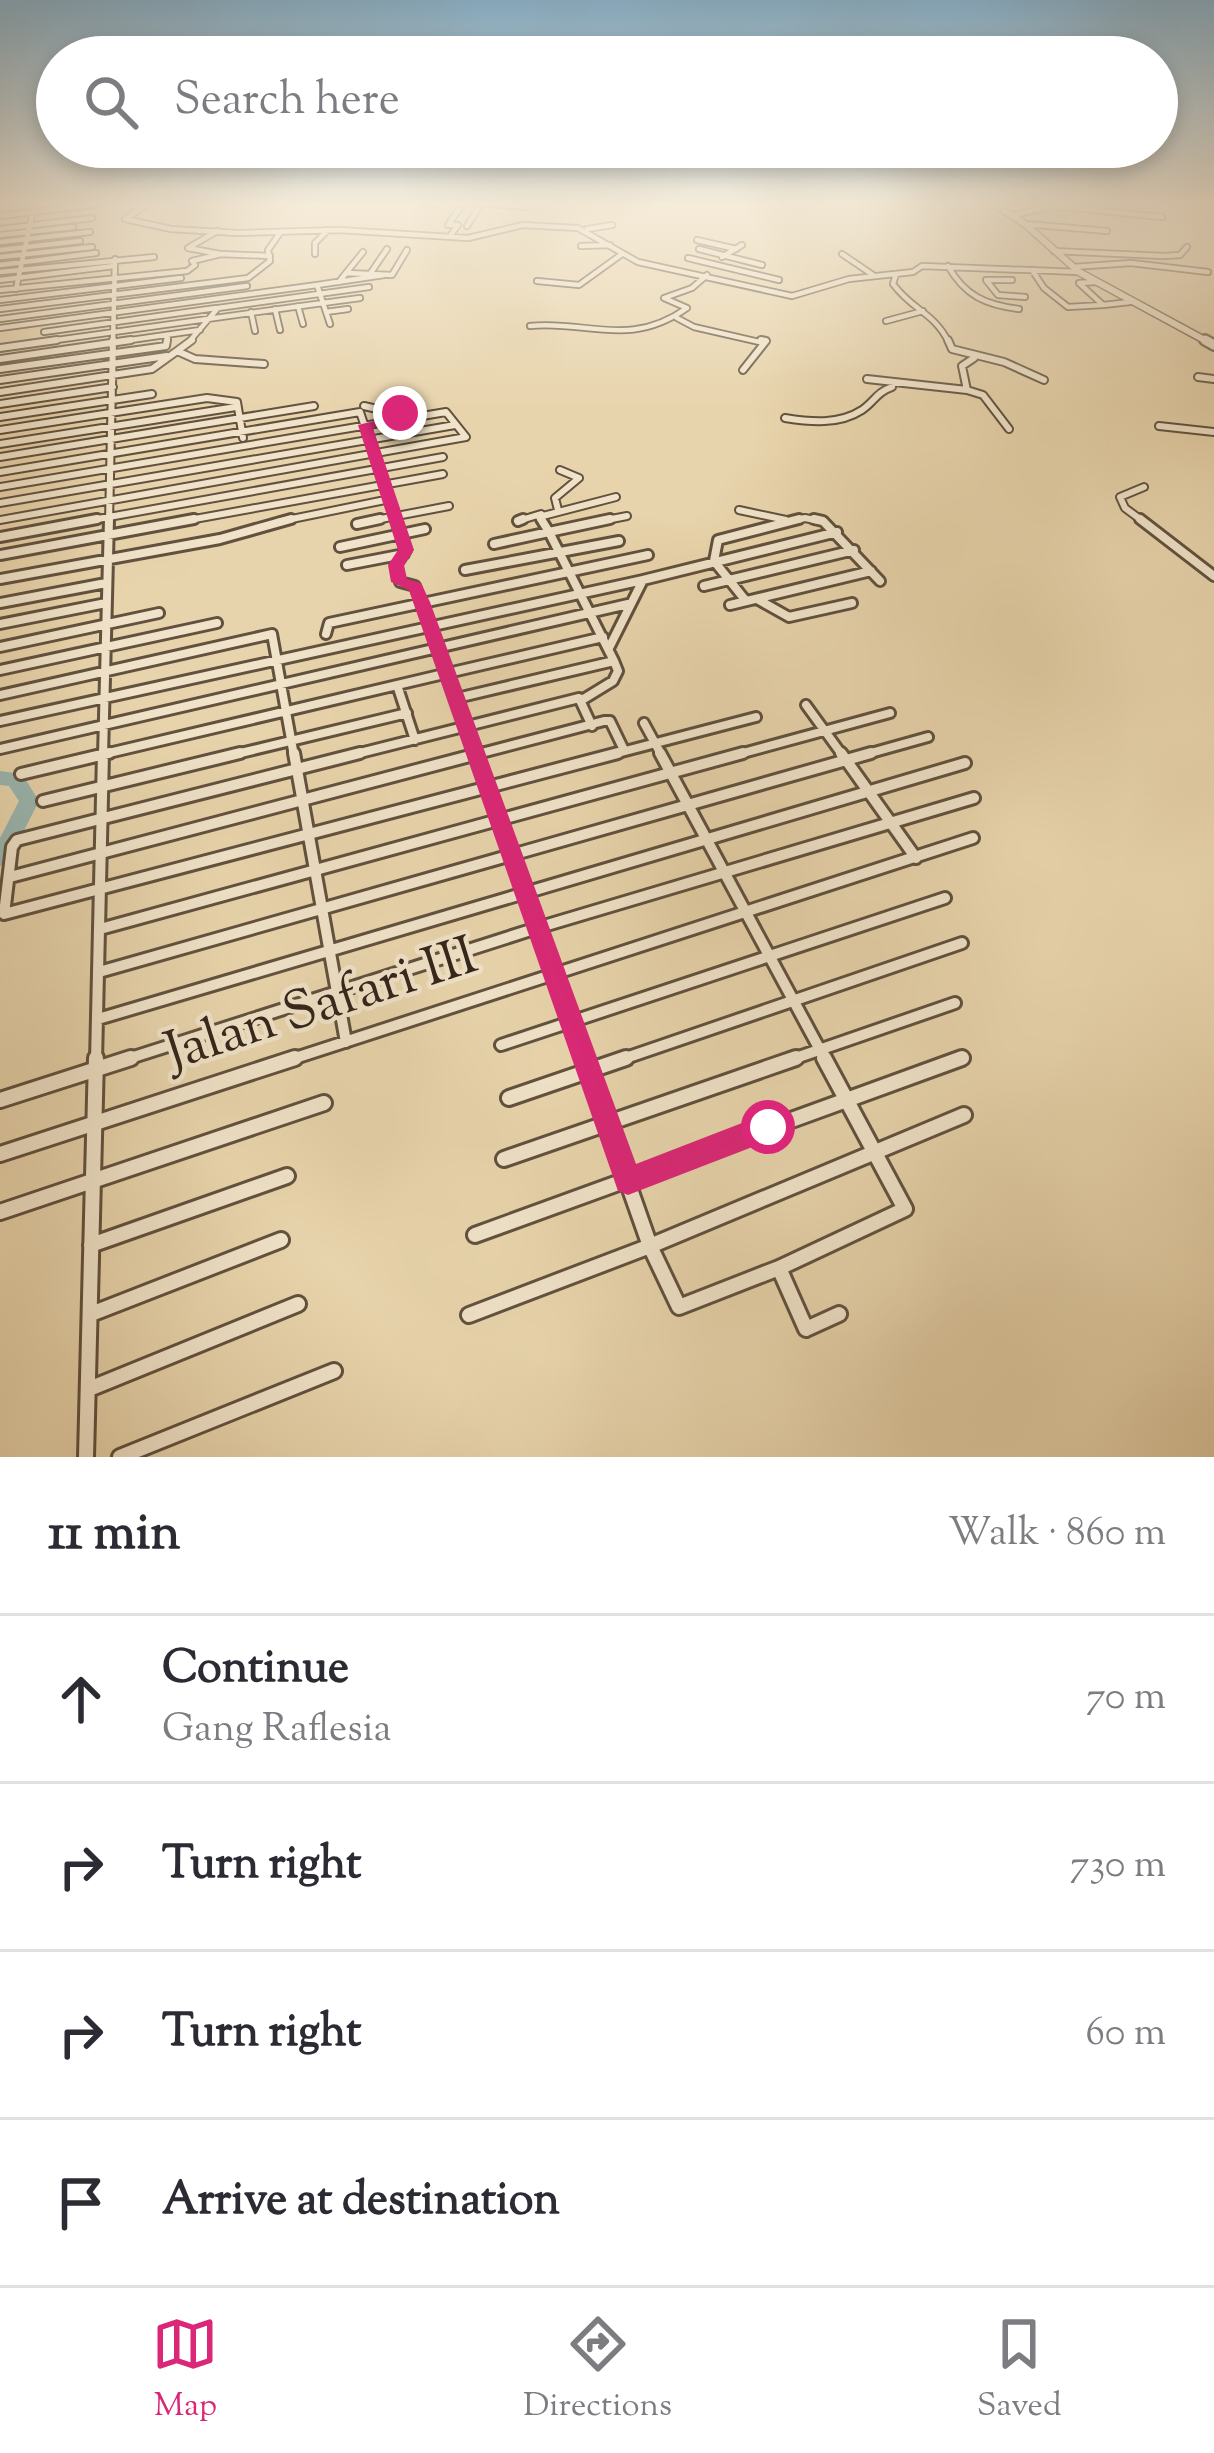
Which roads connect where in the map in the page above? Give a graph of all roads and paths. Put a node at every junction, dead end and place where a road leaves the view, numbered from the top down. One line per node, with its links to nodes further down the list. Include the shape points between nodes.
1 (19, 272): 33 (street)
2 (33, 272): 69 (street)
3 (147, 272): 69 (street)
4 (187, 272): 69 (street)
5 (258, 272): 36 (street)
6 (394, 272): 22 (street)
7 (597, 272): 27 (street, via 579,285)
8 (694, 272): 21 (street)
9 (745, 272): 18 (street)
10 (776, 272): 25 (street)
11 (869, 272): 23 (street)
12 (917, 272): 19 (street)
13 (951, 272): 46 (street, via 972,299)
14 (1008, 272): 26 (street)
15 (1034, 272): 43 (street, via 1068,307)
16 (1083, 272): 29 (street)
17 (346, 273): 20 (street); 28 (street)
18 (749, 273): 25 (street)
19 (896, 273): 23 (street); 47 (street, via 893,284 905,301)
20 (370, 274): 22 (street)
21 (702, 274): 23 (street, via 795,296); 54 (street, via 692,288 664,298 687,308)
22 (384, 275): 28 (street)
23 (874, 275)
24 (181, 278): 69 (street)
25 (768, 278): 31 (street, via 781,281)
26 (1012, 280): 26 (street, via 986,280 996,294 1022,297)
27 (537, 281)
28 (339, 282): 34 (street)
29 (1096, 282): 38 (street); 43 (street, via 1079,284)
30 (248, 286): 36 (street)
31 (773, 286)
32 (369, 287): 34 (street)
33 (16, 288): 35 (street); 39 (street); 69 (street)
34 (318, 289): 36 (street); 40 (street)
35 (0, 290)
36 (218, 294): 53 (street); 69 (street); 69 (street)
37 (359, 298): 40 (street)
38 (1130, 302): 43 (street); 70 (street)
39 (14, 303): 41 (street); 52 (street); 69 (street)
40 (323, 303): 42 (street); 48 (street)
41 (0, 305)
42 (298, 306): 44 (street); 59 (street)
43 (1100, 306): 51 (street)
44 (275, 309): 49 (street); 64 (street)
45 (348, 309): 48 (street)
46 (1019, 309)
47 (923, 311): 57 (street); 73 (street, via 939,320 948,346)
48 (326, 312): 56 (street, via 330,323)
49 (251, 313): 50 (street); 65 (street)
50 (226, 316): 53 (street); 62 (street)
51 (1104, 316)
52 (11, 317): 55 (street); 61 (street); 69 (street)
53 (212, 318): 69 (street); 72 (street)
54 (677, 318): 60 (street, via 608,333); 76 (street, via 766,340)
55 (0, 319)
56 (342, 320)
57 (886, 321)
58 (44, 322): 61 (street); 66 (street); 69 (street)
59 (303, 324)
60 (530, 326)
61 (4, 327): 67 (street)
62 (227, 327)
63 (200, 330): 69 (street, via 168,335 166,346)
64 (280, 330)
65 (254, 331)
66 (44, 332): 68 (street); 69 (street)
67 (3, 337): 71 (street)
68 (43, 342): 69 (street); 71 (street)
69 (114, 342): 72 (street); 74 (street); 80 (street); 84 (street); 85 (street); 86 (street); 87 (street); 87 (street, via 202,398); 90 (street); 93 (street); 98 (street); 102 (street); 105 (street); 107 (street)
70 (1214, 345)
71 (2, 347): 74 (street)
72 (174, 353): 75 (street)
73 (974, 358): 81 (street); 83 (street, via 962,366)
74 (1, 363)
75 (264, 364)
76 (743, 370)
77 (1198, 377): 79 (street)
78 (867, 379): 82 (street)
79 (1214, 379)
80 (0, 380)
81 (1044, 380)
82 (903, 386): 83 (street); 92 (street, via 879,391 845,419)
83 (967, 390): 97 (street, via 983,395)
84 (0, 392)
85 (152, 394)
86 (0, 404)
87 (236, 406): 93 (street)
88 (314, 406): 93 (street)
89 (364, 406): 91 (street)
90 (0, 417)
91 (413, 417): 94 (street, via 448,412); 95 (street)
92 (784, 418)
93 (239, 419): 99 (street)
94 (455, 424): 101 (street); 104 (street, via 466,437)
95 (365, 425): 99 (street, via 360,412); 101 (street); 103 (street)
96 (1159, 426): 100 (street)
97 (1009, 429)
98 (0, 430)
99 (242, 432): 103 (street); 105 (street)
100 (1214, 432)
101 (370, 439): 104 (street); 108 (street)
102 (0, 444)
103 (244, 446): 108 (street); 110 (street)
104 (375, 453): 109 (street); 114 (street)
105 (110, 454): 110 (street); 112 (street)
106 (442, 457): 109 (street)
107 (0, 458)
108 (246, 460): 114 (street); 115 (street)
109 (380, 468): 116 (street); 119 (street)
110 (110, 469): 115 (street); 118 (street)
111 (560, 470): 126 (street, via 579,478 555,499)
112 (0, 472)
113 (443, 474): 116 (street)
114 (249, 476): 119 (street); 122 (street)
115 (109, 484): 122 (street); 123 (street)
116 (385, 484): 121 (street); 125 (street)
117 (1144, 487): 158 (street, via 1120,497 1126,508)
118 (0, 488)
119 (252, 491): 125 (street); 132 (street)
120 (616, 497): 126 (street)
121 (389, 499): 130 (street); 152 (street)
122 (109, 500): 132 (street); 133 (street)
123 (0, 503)
124 (449, 506): 130 (street)
125 (254, 508): 142 (street)
126 (558, 510): 129 (street)
127 (739, 510): 128 (street)
128 (750, 512): 135 (street); 141 (street)
129 (541, 514): 134 (street); 138 (street)
130 (395, 516): 136 (street); 140 (street)
131 (627, 516): 138 (street)
132 (109, 517): 142 (street); 143 (street)
133 (0, 520)
134 (518, 521)
135 (792, 521): 139 (street, via 823,521); 141 (street)
136 (357, 524)
137 (425, 529): 140 (street)
138 (549, 532): 145 (street); 148 (street)
139 (837, 532): 147 (street); 153 (street)
140 (401, 534): 146 (street); 149 (street)
141 (733, 534): 153 (street, via 718,540)
142 (108, 536): 150 (street); 152 (street)
143 (0, 537)
144 (619, 541): 148 (street)
145 (494, 544)
146 (340, 547)
147 (854, 550): 157 (street); 161 (street)
148 (560, 552): 155 (street); 156 (street)
149 (404, 554): 154 (street); 168 (street, via 396,565 400,582 416,586)
150 (0, 555)
151 (648, 555): 156 (street)
152 (108, 558): 159 (street); 163 (street)
153 (714, 561): 160 (street); 161 (street)
154 (347, 566)
155 (465, 570)
156 (569, 571): 165 (street); 168 (street)
157 (871, 571): 162 (street); 166 (street)
158 (1214, 576)
159 (0, 579)
160 (643, 580): 165 (street); 172 (street)
161 (729, 580): 164 (street); 167 (street)
162 (880, 580)
163 (106, 583): 169 (street); 170 (street)
164 (704, 586)
165 (579, 592): 175 (street); 179 (street)
166 (757, 598): 167 (street); 171 (street, via 789,617)
167 (746, 601): 173 (street)
168 (422, 602): 179 (street); 180 (street, via 329,623)
169 (0, 603)
170 (106, 603): 177 (street); 178 (street)
171 (852, 603)
172 (628, 604): 175 (street); 185 (street)
173 (730, 605)
174 (159, 613): 178 (street)
175 (590, 613): 181 (street); 184 (street)
176 (218, 623): 183 (street)
177 (0, 624)
178 (105, 624): 182 (street); 183 (street)
179 (430, 626): 184 (street); 186 (street)
180 (326, 634)
181 (603, 638): 185 (street); 190 (street)
182 (0, 646)
183 (104, 648): 188 (street); 189 (street)
184 (439, 648): 190 (street); 191 (street)
185 (609, 648): 187 (street)
186 (278, 659): 189 (street, via 272,634); 191 (street); 194 (street)
187 (614, 661): 195 (street); 196 (street, via 617,677)
188 (0, 670)
189 (104, 672): 193 (street); 194 (street)
190 (448, 673): 192 (street); 195 (street)
191 (283, 683): 198 (street); 204 (street)
192 (397, 686): 198 (street); 199 (street)
193 (0, 695)
194 (104, 698): 202 (street); 204 (street)
195 (457, 698): 206 (street)
196 (582, 700): 205 (street); 206 (street)
197 (806, 705): 207 (street)
198 (288, 711): 209 (street); 214 (street)
199 (406, 712): 209 (street); 210 (street)
200 (890, 713): 207 (street)
201 (756, 717): 211 (street)
202 (0, 721)
203 (644, 722): 211 (street)
204 (105, 725): 212 (street); 214 (street)
205 (592, 726): 213 (street, via 610,721); 215 (street)
206 (467, 727): 210 (street); 215 (street)
207 (826, 731): 216 (street); 219 (street)
208 (928, 737): 216 (street)
209 (293, 740): 218 (street); 221 (street)
210 (415, 740): 218 (street)
211 (656, 743): 213 (street); 219 (street)
212 (0, 748)
213 (624, 750): 222 (street)
214 (104, 754): 220 (street); 221 (street)
215 (479, 757): 222 (street); 226 (street)
216 (846, 760): 223 (street); 227 (street)
217 (965, 763): 223 (street)
218 (299, 770): 226 (street); 229 (street)
219 (672, 773): 227 (street); 228 (street)
220 (21, 774)
221 (103, 787): 225 (street); 229 (street)
222 (491, 787): 228 (street); 231 (street)
223 (870, 792): 230 (street); 232 (street)
224 (974, 798): 230 (street)
225 (43, 801)
226 (304, 801): 231 (street); 235 (street)
227 (689, 805): 232 (street); 234 (street)
228 (502, 818): 234 (street); 237 (street)
229 (101, 819): 235 (street); 239 (street, via 17,840)
230 (892, 825): 236 (street); 238 (street)
231 (310, 834): 237 (street); 241 (street)
232 (707, 836): 238 (street); 240 (street)
233 (973, 838): 236 (street, Jalan Safari III)
234 (513, 853): 240 (street); 243 (street)
235 (100, 854): 239 (street); 241 (street)
236 (916, 858): 244 (street, Jalan Safari III)
237 (316, 870): 243 (street); 246 (street)
238 (725, 872): 244 (street); 245 (street)
239 (10, 877): 241 (street, via 7,916)
240 (524, 889): 245 (street); 248 (street)
241 (101, 891): 246 (street)
242 (945, 898): 249 (street)
243 (322, 908): 248 (street); 250 (street)
244 (748, 913): 249 (street); 251 (street, Jalan Safari III)
245 (537, 928): 251 (street); 252 (street)
246 (100, 929): 250 (street)
247 (962, 943): 253 (street)
248 (329, 949): 252 (street); 255 (street)
249 (771, 956): 253 (street); 256 (street)
250 (99, 972): 255 (street)
251 (554, 976): 256 (street); 257 (street, Jalan Safari III)
252 (336, 993): 257 (street); 261 (street)
253 (794, 999): 259 (street); 262 (street)
254 (956, 1003): 259 (street)
255 (98, 1019): 261 (street)
256 (572, 1023): 258 (street); 262 (street)
257 (346, 1042): 269 (street, Jalan Safari III)
258 (501, 1046)
259 (820, 1048): 265 (street); 268 (street)
260 (962, 1058): 265 (street)
261 (96, 1067): 264 (street); 269 (street)
262 (589, 1070): 263 (street); 268 (street)
263 (509, 1098)
264 (0, 1100)
265 (847, 1101): 271 (street); 275 (street)
266 (324, 1103): 274 (street)
267 (964, 1115): 271 (street)
268 (608, 1122): 272 (street); 275 (street)
269 (95, 1124): 270 (street, Jalan Safari III); 274 (street)
270 (0, 1154)
271 (876, 1154): 280 (street); 281 (street, via 904,1209)
272 (504, 1160)
273 (287, 1177): 279 (street)
274 (93, 1181): 276 (street); 279 (street)
275 (628, 1181): 277 (street); 280 (street)
276 (0, 1212)
277 (475, 1235)
278 (281, 1240): 283 (street)
279 (92, 1245): 283 (street)
280 (650, 1246): 281 (street, via 679,1306); 285 (street)
281 (778, 1268): 284 (street, via 806,1329)
282 (298, 1304): 287 (street)
283 (91, 1314): 287 (street)
284 (839, 1314)
285 (470, 1315)
286 (334, 1371): 289 (street)
287 (89, 1389): 288 (street)
288 (86, 1457)
289 (120, 1457)

